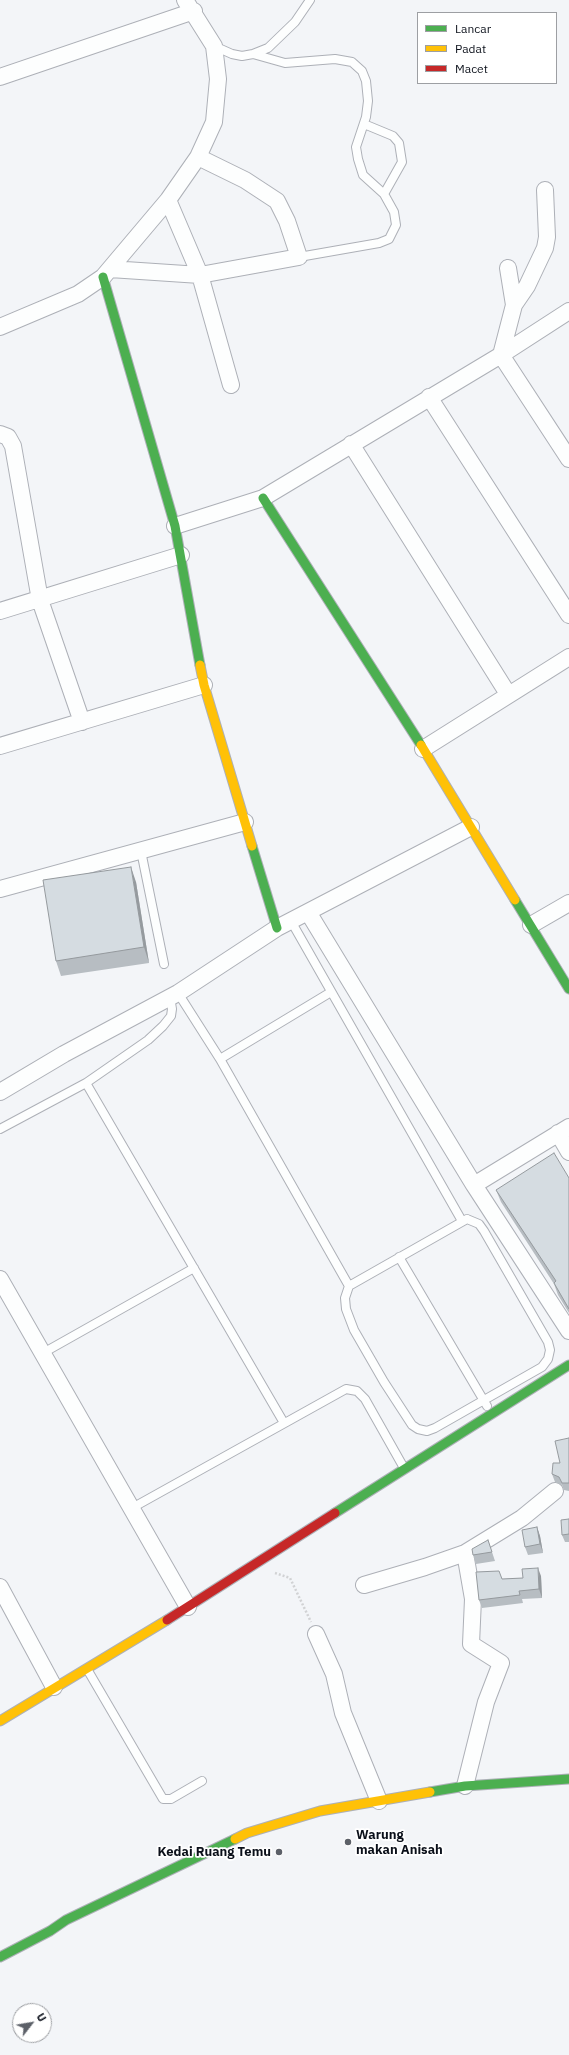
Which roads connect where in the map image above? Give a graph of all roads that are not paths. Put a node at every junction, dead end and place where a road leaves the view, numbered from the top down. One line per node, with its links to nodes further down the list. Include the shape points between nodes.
1 (310, 0): 4 (lane, via 295,22 268,48)
2 (189, 6): 3 (street); 5 (street)
3 (214, 46): 4 (lane, via 232,54); 7 (street, via 218,79 214,122)
4 (253, 54): 6 (lane, via 285,63 321,60 352,62 362,71 366,81 368,100)
5 (0, 77)
6 (364, 124): 9 (lane, via 356,147 358,159 363,175); 9 (lane, via 392,136 399,143 402,162)
7 (198, 158): 10 (street); 11 (street, via 245,180 277,201)
8 (545, 190): 15 (street, via 545,248 527,286)
9 (384, 194): 11 (lane, via 394,212 396,225 389,239)
10 (168, 200): 13 (street); 14 (street)
11 (299, 257): 14 (street)
12 (508, 268): 15 (street)
13 (107, 273): 14 (street); 17 (street, via 78,294); 25 (street)
14 (200, 275): 19 (street)
15 (514, 305): 18 (street)
16 (569, 311): 18 (street)
17 (0, 327)
18 (501, 355): 20 (street); 23 (street)
19 (231, 385)
20 (429, 397): 22 (street); 29 (street)
21 (0, 434): 27 (street, via 8,437 13,446)
22 (351, 444): 24 (street); 32 (street)
23 (569, 458)
24 (263, 498): 25 (street); 35 (street)
25 (175, 526): 26 (street)
26 (181, 555): 27 (street); 31 (street)
27 (40, 600): 28 (street); 33 (street)
28 (0, 611)
29 (569, 615)
30 (569, 657): 32 (street)
31 (204, 685): 33 (street); 36 (street)
32 (508, 694): 35 (street)
33 (82, 722): 34 (street)
34 (0, 746)
35 (423, 749): 37 (street)
36 (245, 822): 38 (street); 42 (street)
37 (471, 827): 41 (street); 43 (street)
38 (141, 851): 39 (street); 44 (lane)
39 (0, 889)
40 (569, 903): 43 (street)
41 (308, 912): 42 (street); 54 (street)
42 (284, 925): 46 (lane); 47 (street)
43 (531, 925): 45 (street)
44 (164, 964)
45 (569, 989)
46 (331, 992): 48 (lane); 55 (lane)
47 (174, 995): 48 (lane); 49 (lane, via 171,1016 163,1026 148,1040); 50 (street, via 64,1054)
48 (220, 1059): 59 (lane)
49 (86, 1083): 51 (lane); 57 (lane)
50 (0, 1092)
51 (0, 1129)
52 (563, 1130): 53 (street); 54 (street)
53 (569, 1152)
54 (474, 1185): 60 (street)
55 (462, 1221): 56 (lane); 63 (lane, via 473,1220 484,1231 548,1342 550,1350 548,1359 542,1367)
56 (399, 1257): 59 (lane); 63 (lane)
57 (194, 1268): 61 (lane); 65 (lane)
58 (0, 1279): 61 (street)
59 (349, 1286): 63 (lane, via 345,1298 349,1321 412,1425 427,1431)
60 (569, 1331)
61 (43, 1354): 68 (street)
62 (569, 1366): 64 (street)
63 (485, 1401): 64 (lane)
64 (491, 1413): 66 (street)
65 (284, 1423): 66 (lane, via 346,1389 357,1391 366,1398); 68 (lane)
66 (405, 1469): 72 (street)
67 (554, 1491): 69 (street, via 522,1518)
68 (132, 1508): 72 (street)
69 (465, 1553): 70 (street); 79 (street, via 473,1599 471,1644 501,1663 486,1702)
70 (364, 1585)
71 (0, 1587): 75 (street)
72 (188, 1607): 74 (street)
73 (316, 1634): 80 (street, via 334,1674 343,1713)
74 (86, 1668): 75 (street); 78 (lane, via 163,1799 173,1798)
75 (54, 1687): 76 (street)
76 (0, 1721)
77 (569, 1779): 79 (street)
78 (202, 1781)
79 (465, 1786): 80 (street)
80 (379, 1801): 81 (street, via 320,1811 247,1834 66,1920)
81 (0, 1957)

